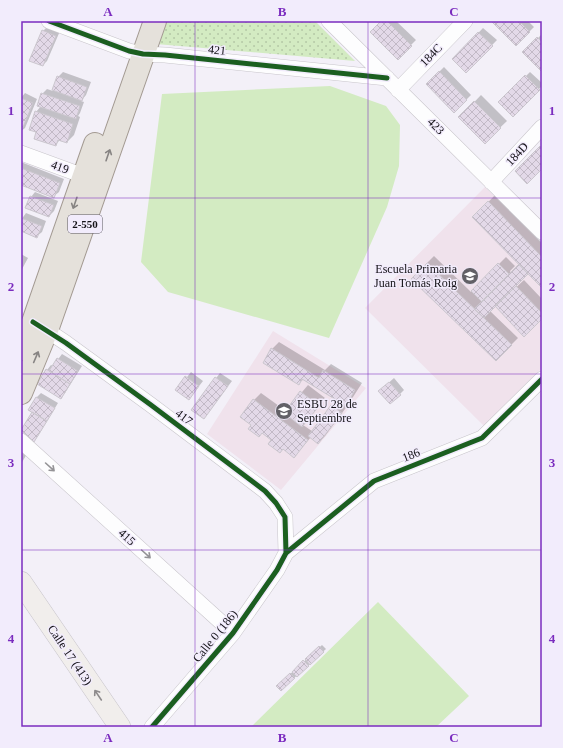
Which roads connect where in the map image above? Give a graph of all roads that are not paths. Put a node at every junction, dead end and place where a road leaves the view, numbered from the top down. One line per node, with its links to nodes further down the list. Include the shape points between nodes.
1 (49, 21): 6 (street, 421)
2 (140, 21): 6 (main road, 2-550)
3 (155, 21): 6 (main road, 2-550)
4 (329, 21): 7 (street, 423)
5 (465, 21): 8 (street, 184C)
6 (136, 52): 7 (street, 421); 11 (main road, 2-550)
7 (387, 78): 8 (street, 423)
8 (398, 90): 12 (street, 423)
9 (542, 127): 12 (street, 184D)
10 (21, 153): 11 (street, 419)
11 (91, 179): 14 (main road, 2-550)
12 (492, 182): 13 (street, 423)
13 (542, 232)
14 (40, 326): 15 (main road, 2-550); 17 (main road, 2-550, one-way to 14); 19 (street, 417, via 265,492 285,517)
15 (21, 349)
16 (542, 379): 19 (street, 186, via 482,438 374,481)
17 (21, 393)
18 (21, 441): 21 (street, 415, one-way to 21)
19 (286, 552): 21 (street, Calle 0 (186), via 277,570)
20 (21, 582): 22 (main road, Calle 17 (413), one-way to 20)
21 (233, 633): 23 (street, Calle 0 (186))
22 (120, 727)
23 (152, 727)

